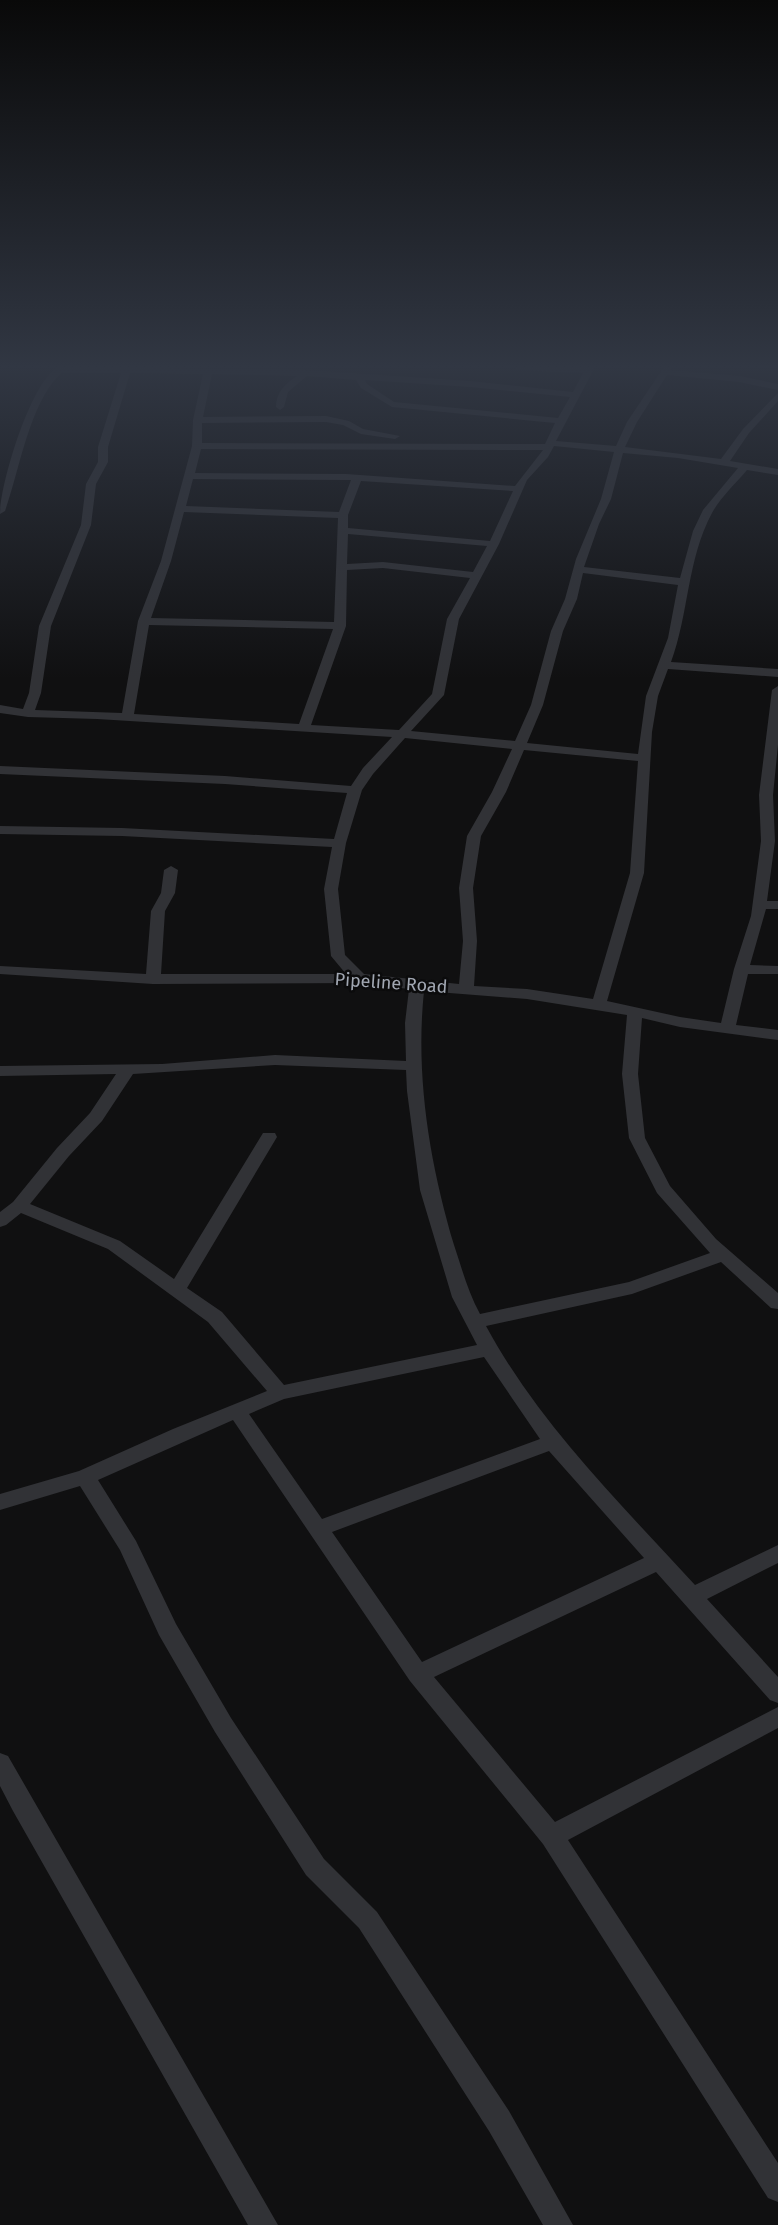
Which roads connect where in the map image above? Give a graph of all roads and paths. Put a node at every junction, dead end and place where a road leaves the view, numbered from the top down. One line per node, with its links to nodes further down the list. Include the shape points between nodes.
1 (14, 471): 11 (street)
2 (98, 471): 26 (street, via 91,484 86,525 45,626 35,693)
3 (190, 471): 7 (street)
4 (530, 471): 9 (street)
5 (613, 471): 16 (street)
6 (741, 471): 18 (street, via 708,510)
7 (189, 476): 8 (street); 10 (street)
8 (357, 478): 9 (street); 12 (street)
9 (520, 489): 14 (street)
10 (181, 509): 12 (street); 19 (street)
11 (0, 511)
12 (343, 515): 13 (street)
13 (342, 531): 14 (street); 15 (street)
14 (494, 544): 17 (street)
15 (342, 567): 17 (street, via 383,565); 20 (street)
16 (578, 569): 18 (street); 30 (street, via 537,705)
17 (477, 576): 29 (street, via 453,619 438,695)
18 (684, 582): 21 (street, via 674,638)
19 (144, 621): 20 (street); 27 (street)
20 (340, 626): 28 (street)
21 (663, 665): 22 (street); 31 (street, via 652,696)
22 (778, 673)
23 (778, 690): 24 (street)
24 (778, 698): 34 (street)
25 (0, 709): 26 (street)
26 (28, 713): 27 (street)
27 (127, 717): 28 (street)
28 (304, 728): 29 (street)
29 (402, 734): 30 (street); 33 (street)
30 (519, 747): 31 (street); 46 (street, via 500,792 474,836 466,888 470,941)
31 (645, 758): 47 (street, via 637,873)
32 (0, 770): 33 (street)
33 (355, 790): 36 (street)
34 (772, 795): 38 (street)
35 (0, 832): 36 (street, via 122,832)
36 (339, 843): 43 (street, via 331,889 338,956)
37 (171, 870): 44 (street, via 168,893 158,910)
38 (758, 905): 39 (street); 40 (street)
39 (778, 906)
40 (741, 969): 42 (street); 49 (street)
41 (0, 970): 44 (street, Pipeline Road)
42 (778, 970)
43 (359, 978): 44 (street, Pipeline Road); 45 (street, Pipeline Road)
44 (153, 979)
45 (417, 986): 46 (street, Pipeline Road); 51 (street)
46 (466, 988): 47 (street, Pipeline Road)
47 (599, 1004): 48 (street, Pipeline Road)
48 (635, 1013): 49 (street, Pipeline Road); 57 (street, via 630,1074 637,1138 663,1189)
49 (727, 1029): 50 (street, Pipeline Road)
50 (778, 1035)
51 (414, 1066): 52 (street, via 275,1060); 61 (street, via 429,1190 461,1297)
52 (128, 1069): 53 (street); 55 (street, via 96,1117)
53 (0, 1071)
54 (269, 1137): 59 (street)
55 (19, 1206): 56 (street); 59 (street, via 114,1245)
56 (0, 1221)
57 (723, 1255): 58 (street); 61 (street, via 633,1288)
58 (770, 1284): 60 (street)
59 (177, 1290): 63 (street, via 216,1317)
60 (778, 1303)
61 (474, 1322): 62 (street)
62 (489, 1349): 63 (street); 65 (street)
63 (280, 1393): 64 (street)
64 (237, 1411): 66 (street); 68 (street)
65 (553, 1442): 68 (street); 70 (street)
66 (85, 1477): 67 (street); 79 (street, via 129,1547 167,1629 223,1725 315,1867 368,1920 499,2121)
67 (0, 1502)
68 (318, 1529): 72 (street)
69 (778, 1553): 71 (street)
70 (659, 1561): 71 (street); 72 (street)
71 (691, 1597): 73 (street)
72 (418, 1674): 76 (street)
73 (778, 1694)
74 (778, 1718): 76 (street)
75 (0, 1764): 78 (street)
76 (552, 1836): 77 (street)
77 (778, 2188)
78 (264, 2225)
79 (559, 2225)

